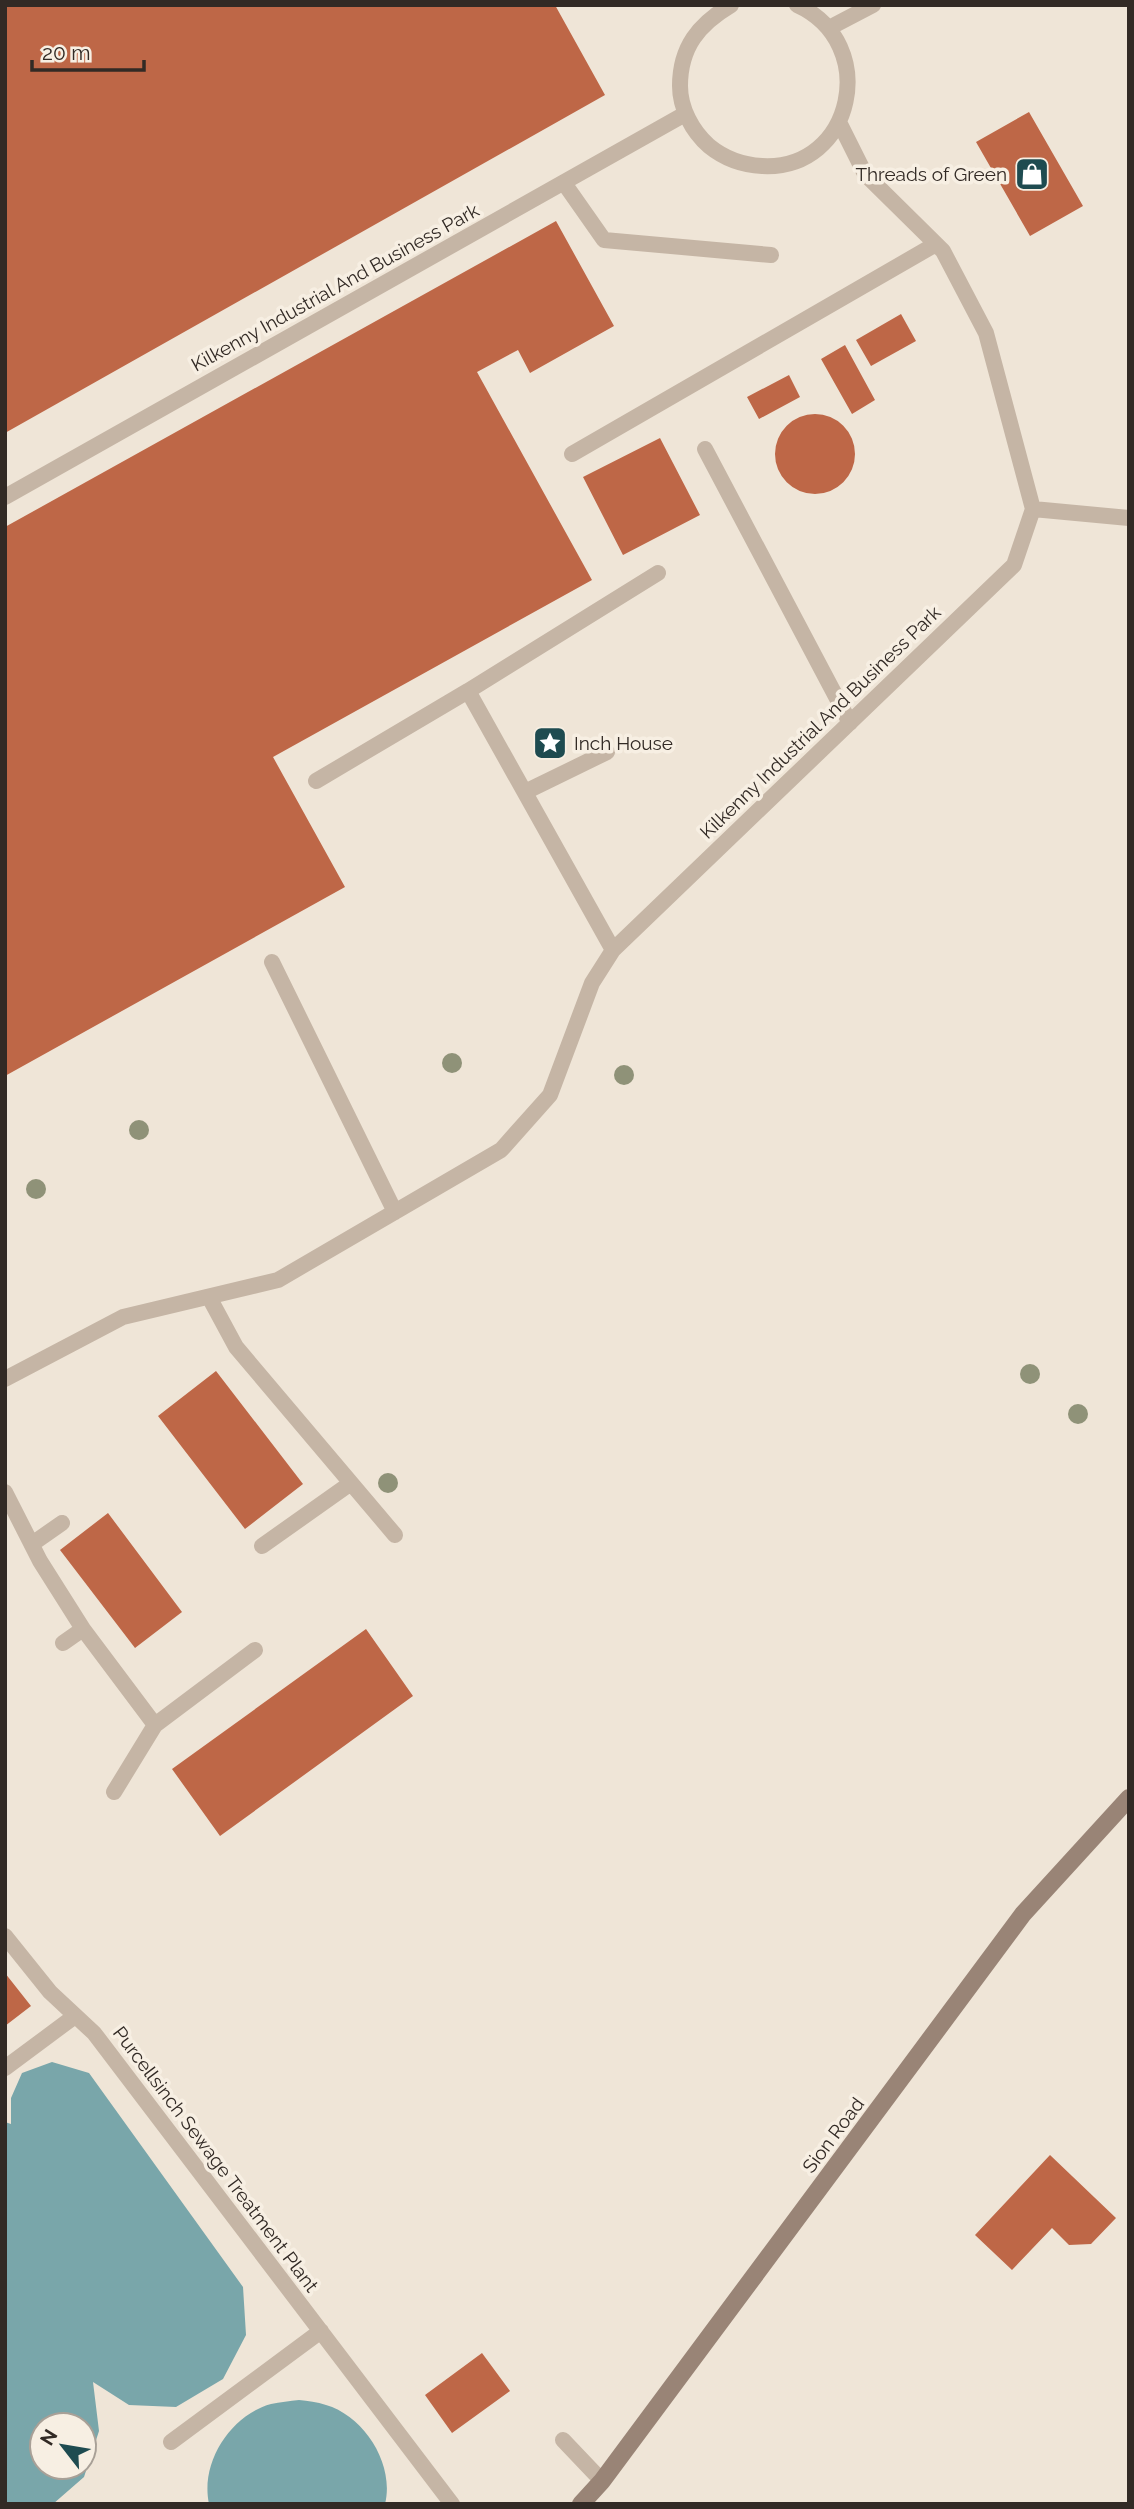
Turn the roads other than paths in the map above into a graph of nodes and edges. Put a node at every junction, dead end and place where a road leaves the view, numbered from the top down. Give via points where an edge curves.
1 (731, 5) edge
2 (797, 5) edge
3 (873, 5) edge
4 (829, 28) junction
5 (685, 114) junction
6 (839, 122) junction
7 (564, 183) junction
8 (936, 244) junction
9 (771, 255) dead end
10 (705, 449) dead end
11 (572, 454) dead end
12 (5, 496) edge
13 (1033, 509) junction
14 (1129, 518) edge
15 (657, 573) dead end
16 (468, 691) junction
17 (850, 723) junction
18 (607, 752) dead end
19 (316, 781) dead end
20 (525, 792) junction
21 (613, 950) junction
22 (272, 962) dead end
23 (395, 1212) junction
24 (209, 1297) junction
25 (5, 1378) edge
26 (351, 1483) junction
27 (5, 1492) edge
28 (62, 1523) dead end
29 (395, 1535) dead end
30 (32, 1544) junction
31 (262, 1546) dead end
32 (83, 1629) junction
33 (63, 1643) dead end
34 (255, 1650) dead end
35 (155, 1725) junction
36 (114, 1793) dead end
37 (1129, 1798) edge
38 (5, 1936) edge
39 (75, 2016) junction
40 (5, 2068) edge
41 (321, 2331) junction
42 (563, 2440) dead end
43 (171, 2442) dead end
44 (602, 2481) junction
45 (452, 2504) edge
46 (581, 2504) edge

1 - 5 lane via 693,36 682,61 680,88
2 - 4 lane
3 - 4 lane
4 - 6 lane via 842,49 848,73 848,98
5 - 6 lane via 699,138 720,155 746,166 774,167 800,160 822,144
5 - 7 lane, Kilkenny Industrial And Business Park
6 - 8 lane via 865,174
7 - 9 lane via 604,240
7 - 12 lane, Kilkenny Industrial And Business Park
8 - 11 lane
8 - 13 lane via 986,332
10 - 17 lane
13 - 14 lane
13 - 17 lane, Kilkenny Industrial And Business Park via 1014,565
15 - 16 lane
16 - 19 lane
16 - 20 lane
17 - 21 lane, Kilkenny Industrial And Business Park
18 - 20 lane
20 - 21 lane
21 - 23 lane, Kilkenny Industrial And Business Park via 592,983 550,1095 501,1150
22 - 23 lane
23 - 24 lane, Kilkenny Industrial And Business Park via 278,1280
24 - 25 lane, Kilkenny Industrial And Business Park via 123,1317
24 - 26 lane via 236,1347
26 - 29 lane
26 - 31 lane
27 - 30 lane
28 - 30 lane
30 - 32 lane
32 - 33 lane
32 - 35 lane
34 - 35 lane
35 - 36 lane
37 - 44 street, Sion Road via 1023,1914
38 - 39 lane, Purcellsinch Sewage Treatment Plant
39 - 40 lane
39 - 41 lane, Purcellsinch Sewage Treatment Plant via 94,2033
41 - 43 lane
41 - 45 lane, Purcellsinch Sewage Treatment Plant
42 - 44 lane
44 - 46 street, Sion Road

